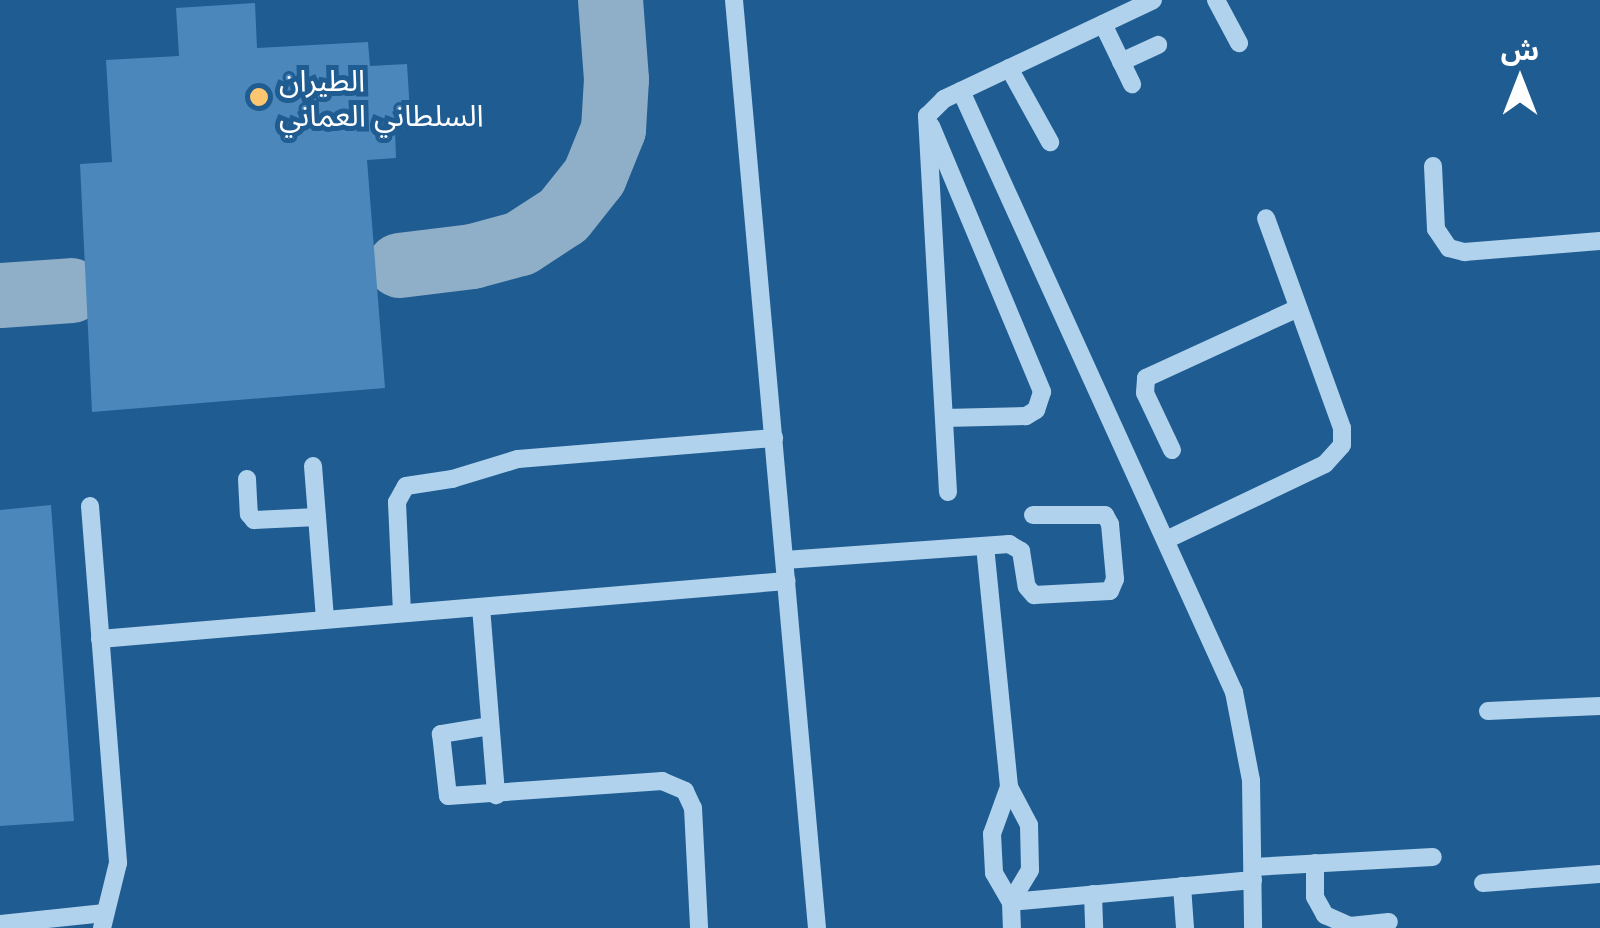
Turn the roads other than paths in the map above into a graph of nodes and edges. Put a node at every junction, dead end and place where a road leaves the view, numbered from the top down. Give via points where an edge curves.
1 (734, 0) edge
2 (1153, 0) edge
3 (1216, 0) edge
4 (1103, 24) junction
5 (1239, 43) dead end
6 (1158, 45) dead end
7 (1121, 62) junction
8 (1009, 68) junction
9 (1132, 84) dead end
10 (961, 91) junction
11 (928, 116) junction
12 (1050, 142) dead end
13 (1433, 166) dead end
14 (1266, 218) dead end
15 (1600, 240) edge
16 (1298, 308) junction
17 (944, 418) junction
18 (774, 438) junction
19 (1172, 450) dead end
20 (313, 466) dead end
21 (247, 478) dead end
22 (948, 492) dead end
23 (90, 506) dead end
24 (1033, 515) dead end
25 (317, 517) junction
26 (1166, 540) junction
27 (985, 546) junction
28 (785, 560) junction
29 (787, 581) junction
30 (480, 607) junction
31 (402, 614) junction
32 (325, 620) junction
33 (100, 638) junction
34 (1600, 706) edge
35 (1488, 711) dead end
36 (490, 726) junction
37 (1009, 787) junction
38 (496, 795) junction
39 (1434, 857) dead end
40 (1316, 863) junction
41 (1253, 873) junction
42 (1600, 874) edge
43 (1483, 883) dead end
44 (1182, 886) junction
45 (1093, 894) junction
46 (1011, 902) junction
47 (103, 920) edge
48 (1388, 922) dead end
49 (0, 924) edge
50 (699, 928) edge
51 (817, 928) edge
52 (1012, 928) edge
53 (1094, 928) edge
54 (1185, 928) edge
55 (1254, 928) edge

1 - 18 lane
2 - 4 lane
3 - 5 lane
4 - 7 lane
4 - 8 lane
6 - 7 lane
7 - 9 lane
8 - 10 lane
8 - 12 lane
10 - 11 lane
10 - 26 lane
11 - 17 lane
11 - 17 lane via 1042,392 1026,416
13 - 15 lane via 1436,229 1456,251
14 - 16 lane
16 - 19 lane via 1146,378 1143,388
16 - 26 lane via 1342,428 1338,454
17 - 22 lane
18 - 28 lane
18 - 31 lane via 518,458 406,486 397,502
20 - 25 lane
21 - 25 lane via 254,520
23 - 33 lane
24 - 27 lane via 1105,515 1113,588 1040,598 1027,587 1021,551 1010,544
25 - 32 lane
26 - 41 lane via 1240,714 1251,780
27 - 28 lane
27 - 37 lane
28 - 29 lane
29 - 30 lane
29 - 51 lane
30 - 31 lane
30 - 36 lane
31 - 32 lane
32 - 33 lane
33 - 47 lane via 118,863
34 - 35 lane
36 - 38 lane
36 - 38 lane via 448,730 440,741 448,796
37 - 46 lane via 992,834 994,873
37 - 46 lane via 1027,819 1031,862
38 - 50 lane via 680,786 693,808
39 - 40 lane
40 - 41 lane
40 - 48 lane via 1316,897 1330,920 1350,926
41 - 44 lane
41 - 55 lane
42 - 43 lane
44 - 45 lane
44 - 54 lane
45 - 46 lane
45 - 53 lane
46 - 52 lane
47 - 49 lane

